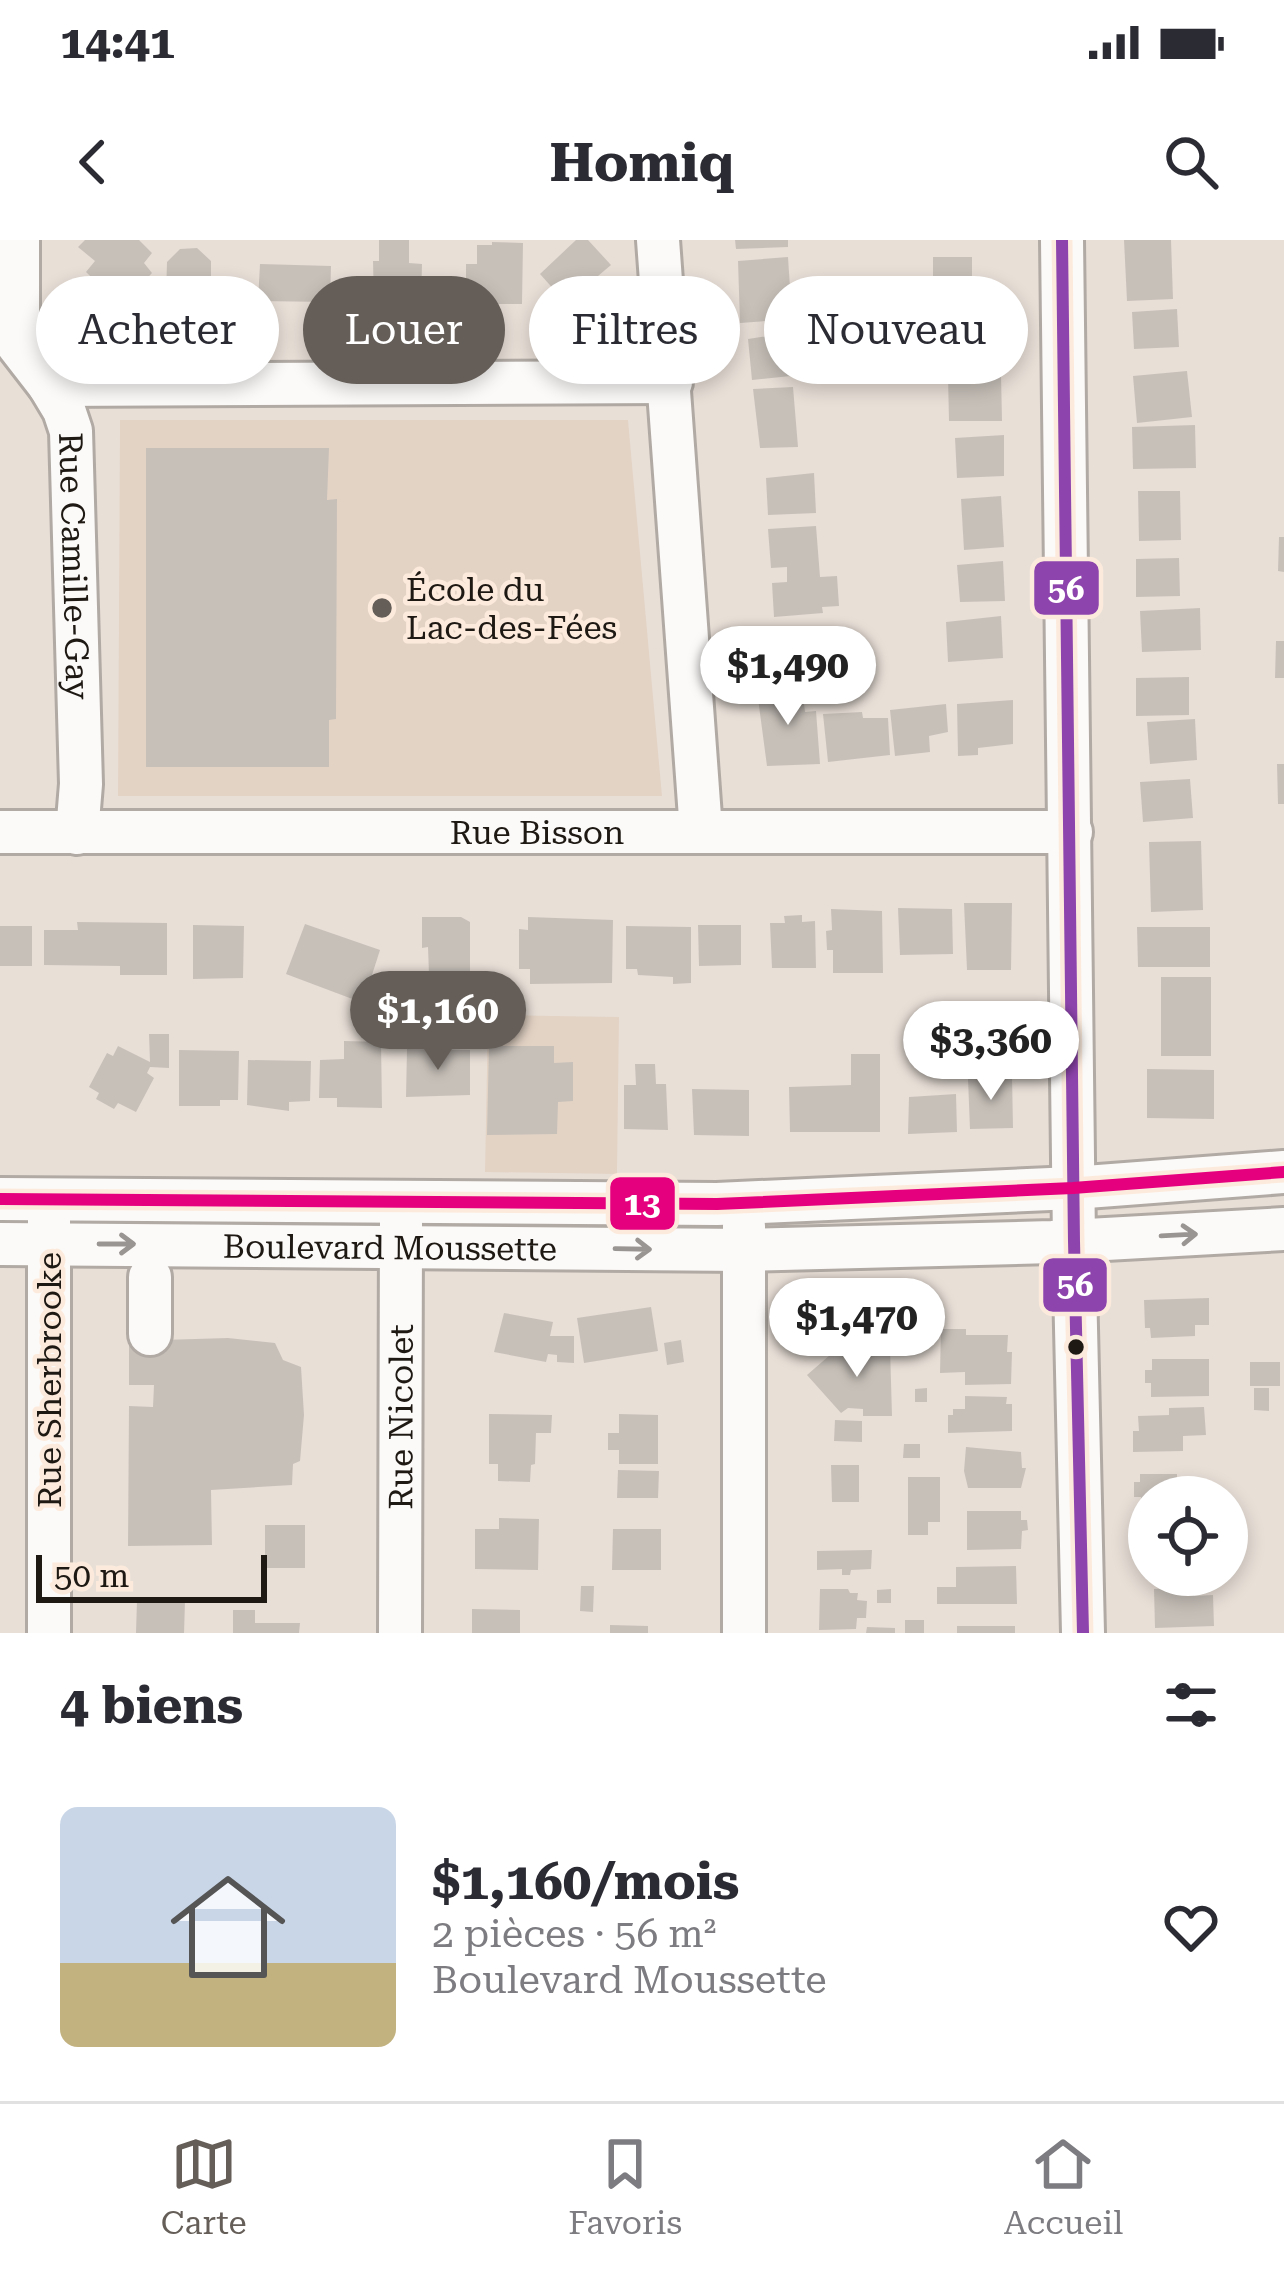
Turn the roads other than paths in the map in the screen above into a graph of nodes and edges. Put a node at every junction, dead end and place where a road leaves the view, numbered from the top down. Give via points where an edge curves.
1 (18, 240) edge
2 (658, 240) edge
3 (1062, 240) edge
4 (661, 276) edge
5 (529, 383) edge
6 (671, 384) edge
7 (49, 385) junction
8 (701, 831) junction
9 (0, 832) edge
10 (1071, 832) junction
11 (77, 833) junction
12 (1284, 1172) edge
13 (1073, 1188) junction
14 (0, 1199) edge
15 (49, 1199) junction
16 (744, 1203) junction
17 (400, 1224) junction
18 (1284, 1229) edge
19 (1074, 1241) junction
20 (0, 1244) edge
21 (49, 1244) junction
22 (745, 1250) junction
23 (150, 1277) dead end
24 (150, 1334) dead end
25 (49, 1633) edge
26 (400, 1633) edge
27 (744, 1633) edge
28 (1083, 1633) edge

1 - 7 street, Rue Camille-Gay via 17,345
2 - 4 street
3 - 10 street
5 - 7 street
6 - 8 street
7 - 11 street, Rue Camille-Gay via 64,410 74,467
8 - 10 street, Rue Bisson
8 - 11 street, Rue Bisson
9 - 11 street, Rue Bisson
10 - 13 street
12 - 13 street, Boulevard Moussette
13 - 16 street, Boulevard Moussette
13 - 19 street
14 - 15 street, Boulevard Moussette
15 - 17 street, Boulevard Moussette
15 - 21 street, Rue Sherbrooke
16 - 17 street, Boulevard Moussette
16 - 22 street
21 -> 17 street, Boulevard Moussette
17 -> 22 street, Boulevard Moussette
17 - 26 street, Rue Nicolet
19 -> 18 street, Boulevard Moussette
19 - 22 street, Boulevard Moussette
19 - 28 street
20 - 21 street, Boulevard Moussette
21 - 25 street, Rue Sherbrooke
22 - 27 street
23 - 24 street

